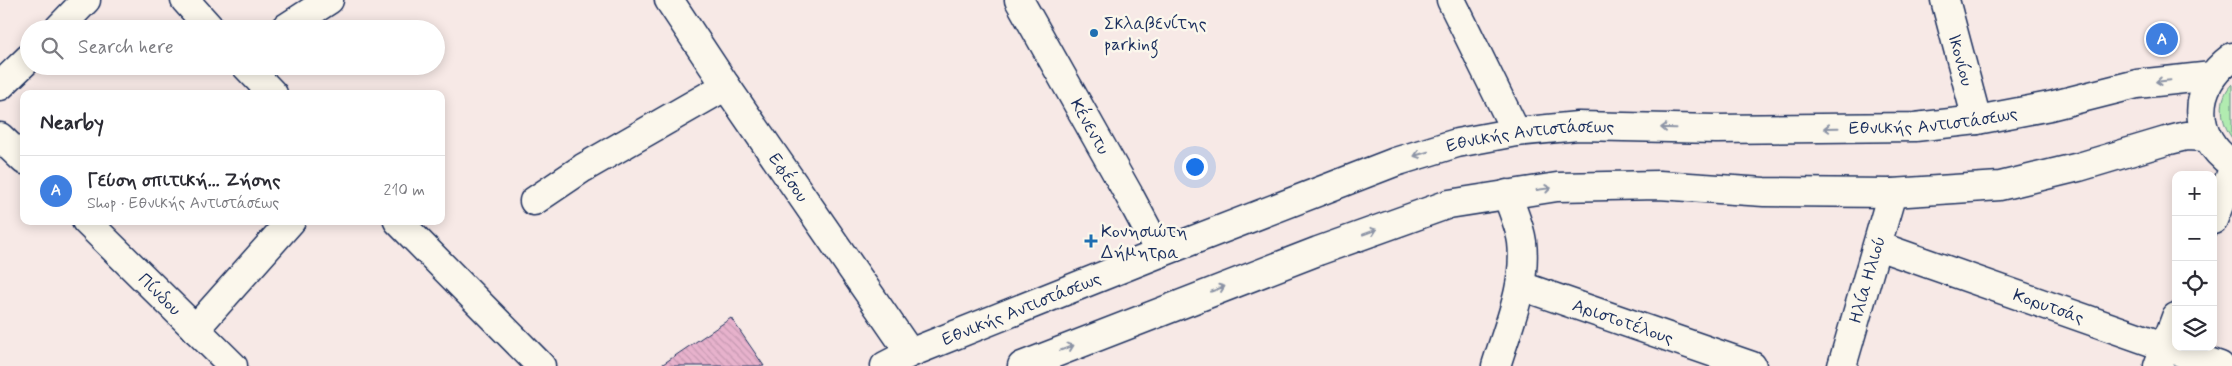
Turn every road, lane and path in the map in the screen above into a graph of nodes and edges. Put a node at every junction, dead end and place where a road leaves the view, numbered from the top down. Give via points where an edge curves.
1 (86, 0) edge
2 (185, 0) edge
3 (329, 0) edge
4 (669, 0) edge
5 (1019, 0) edge
6 (1451, 0) edge
7 (1944, 0) edge
8 (67, 20) edge
9 (203, 20) edge
10 (298, 20) edge
11 (2232, 57) edge
12 (20, 67) edge
13 (255, 75) edge
14 (2212, 76) junction
15 (0, 86) edge
16 (726, 86) junction
17 (269, 90) edge
18 (1977, 120) junction
19 (1516, 132) junction
20 (0, 137) edge
21 (2207, 137) junction
22 (20, 156) edge
23 (2232, 164) edge
24 (2232, 172) edge
25 (1892, 193) junction
26 (1507, 194) junction
27 (534, 201) dead end
28 (2215, 216) edge
29 (90, 225) edge
30 (287, 225) edge
31 (402, 225) edge
32 (1878, 246) junction
33 (1160, 253) junction
34 (1521, 286) junction
35 (2172, 327) edge
36 (195, 329) junction
37 (910, 353) junction
38 (2161, 356) edge
39 (233, 366) edge
40 (541, 366) edge
41 (885, 366) edge
42 (1022, 366) edge
43 (1496, 366) edge
44 (1752, 366) edge
45 (1842, 366) edge
46 (2220, 366) edge

1 - 8 main road
2 - 9 main road
3 - 10 main road
4 - 16 main road, Εφέσου
5 - 33 main road, Κένεντυ
6 - 19 main road
7 - 18 main road, Ικονίου
11 - 14 main road
12 - 15 main road
13 - 17 main road
14 -> 18 main road, Εθνικής Αντιστάσεως via 2137,84
14 - 21 main road via 2202,101 2201,114
16 - 27 main road via 582,168
16 - 37 main road, Εφέσου
18 -> 19 main road, Εθνικής Αντιστάσεως via 1915,127 1716,129 1578,126
19 -> 33 main road, Εθνικής Αντιστάσεως via 1457,143 1395,162
20 - 22 main road
21 - 23 main road via 2220,155
21 - 25 main road via 2179,138 2000,186
24 - 28 main road
26 -> 25 main road via 1557,188 1659,185 1764,192
25 - 32 main road, Ηλία Ηλιού
26 - 34 main road via 1522,242
42 -> 26 main road via 1384,227 1449,204
29 - 36 main road, Πίνδου
30 - 36 main road
31 - 40 main road
32 - 38 main road, Κορυτσάς
32 - 45 main road, Ηλία Ηλιού
33 - 37 main road, Εθνικής Αντιστάσεως
34 - 43 main road
34 - 44 main road, Αριστοτέλους
35 - 38 main road
36 - 39 main road, Πίνδου
37 - 41 main road, Εθνικής Αντιστάσεως
38 - 46 main road, Κορυτσάς

